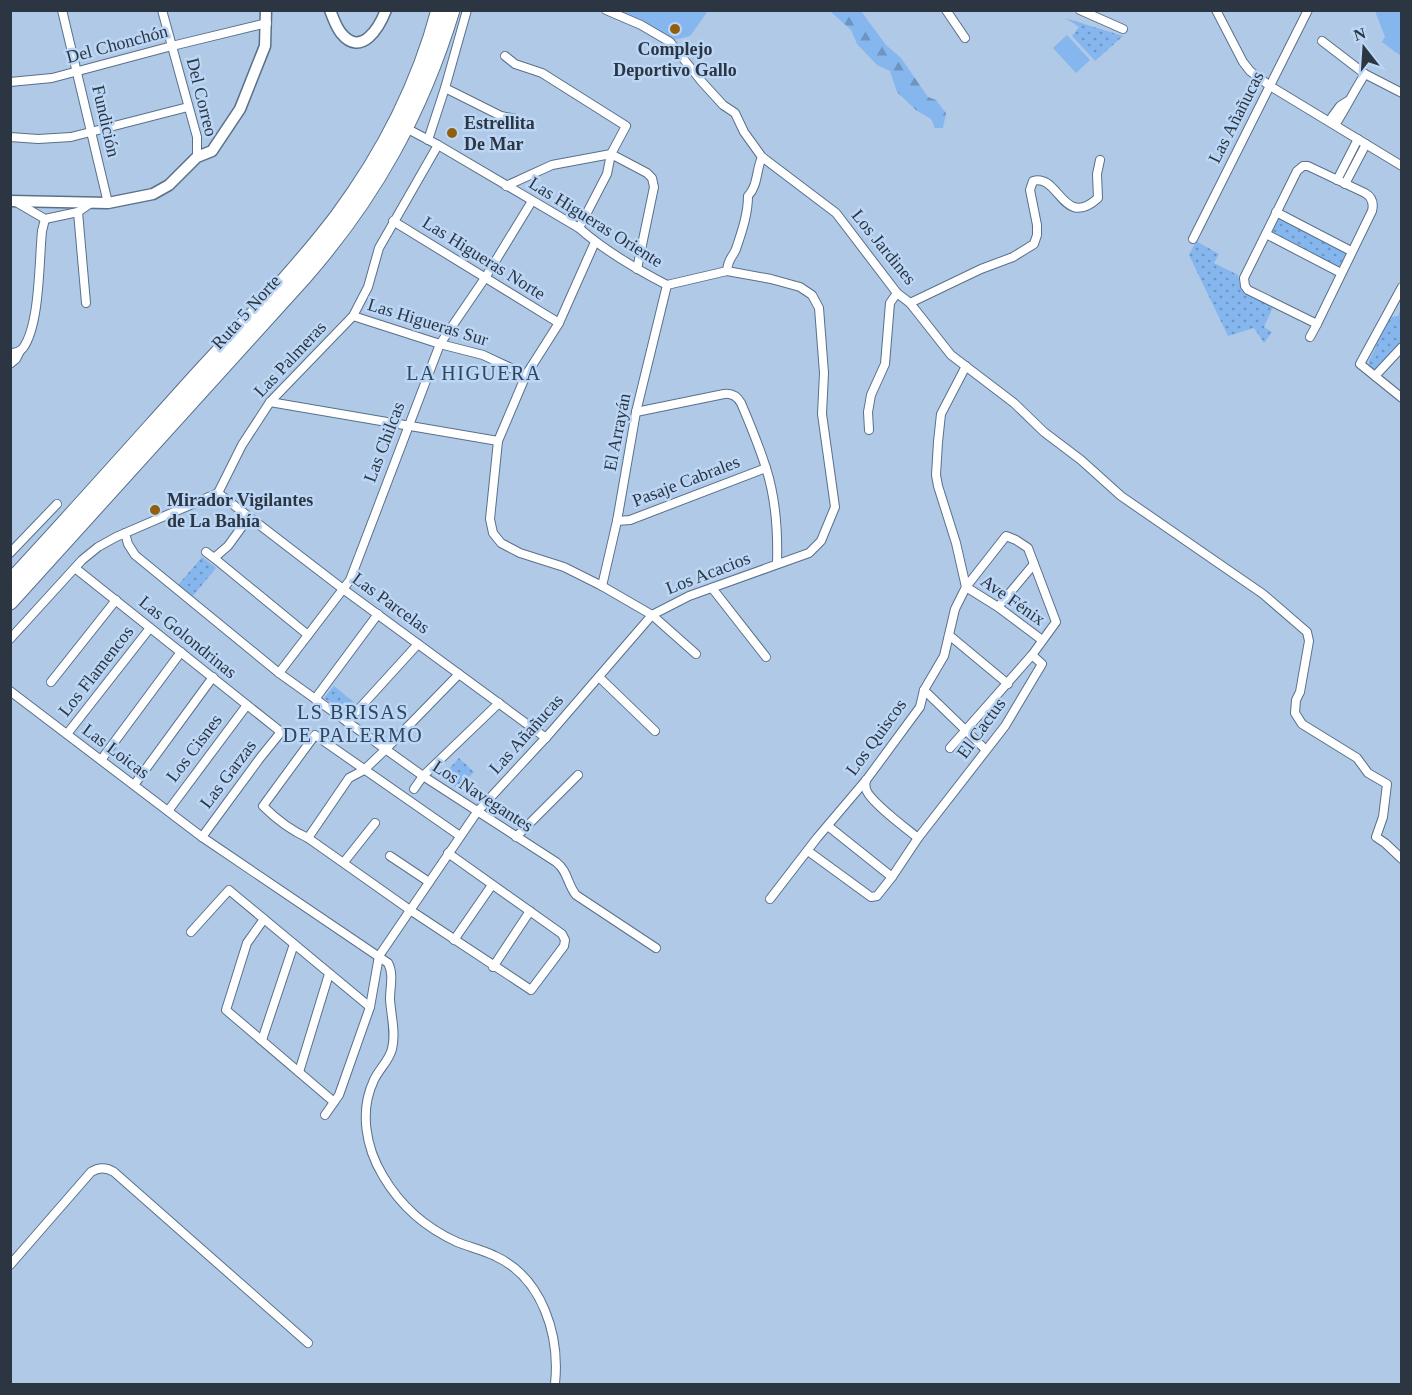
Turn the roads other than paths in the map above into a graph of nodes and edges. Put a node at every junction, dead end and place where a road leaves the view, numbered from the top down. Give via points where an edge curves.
1 (62, 10) edge
2 (162, 10) edge
3 (266, 10) edge
4 (330, 10) edge
5 (386, 10) edge
6 (440, 10) edge
7 (452, 10) edge
8 (467, 10) edge
9 (606, 10) edge
10 (946, 10) edge
11 (1080, 10) edge
12 (1216, 10) edge
13 (1308, 10) edge
14 (267, 23) junction
15 (1123, 29) dead end
16 (965, 38) dead end
17 (1322, 41) dead end
18 (172, 45) junction
19 (505, 56) dead end
20 (77, 71) junction
21 (1365, 74) junction
22 (10, 82) edge
23 (1270, 86) junction
24 (445, 88) junction
25 (1401, 93) edge
26 (188, 106) junction
27 (516, 120) dead end
28 (1332, 123) junction
29 (401, 126) junction
30 (91, 132) junction
31 (10, 136) edge
32 (428, 140) junction
33 (1362, 142) junction
34 (438, 145) junction
35 (611, 154) junction
36 (197, 156) junction
37 (762, 157) junction
38 (1100, 160) dead end
39 (1401, 166) edge
40 (1341, 182) junction
41 (506, 186) junction
42 (532, 201) junction
43 (13, 202) edge
44 (91, 203) junction
45 (108, 203) junction
46 (78, 212) junction
47 (1276, 212) junction
48 (45, 219) junction
49 (393, 221) junction
50 (579, 228) junction
51 (1266, 234) junction
52 (1193, 239) dead end
53 (595, 242) junction
54 (1351, 251) junction
55 (637, 269) junction
56 (727, 271) junction
57 (1341, 273) junction
58 (485, 278) junction
59 (667, 285) junction
60 (1401, 287) edge
61 (897, 293) junction
62 (86, 303) dead end
63 (910, 303) junction
64 (353, 316) junction
65 (559, 323) junction
66 (1317, 324) junction
67 (1310, 337) dead end
68 (440, 344) junction
69 (1401, 347) edge
70 (15, 352) edge
71 (10, 364) edge
72 (966, 366) junction
73 (526, 375) junction
74 (1375, 376) junction
75 (1401, 398) edge
76 (270, 402) junction
77 (636, 412) junction
78 (407, 425) junction
79 (869, 430) dead end
80 (498, 441) junction
81 (766, 468) junction
82 (218, 494) junction
83 (57, 504) dead end
84 (249, 517) junction
85 (617, 520) junction
86 (125, 533) junction
87 (206, 552) dead end
88 (10, 553) edge
89 (214, 558) junction
90 (777, 564) junction
91 (1034, 564) junction
92 (75, 568) junction
93 (10, 582) edge
94 (602, 586) junction
95 (966, 587) junction
96 (711, 588) junction
97 (344, 589) junction
98 (116, 600) junction
99 (10, 602) edge
100 (998, 607) junction
101 (378, 614) junction
102 (652, 615) junction
103 (150, 628) junction
104 (308, 634) junction
105 (949, 635) junction
106 (10, 639) edge
107 (1042, 640) junction
108 (418, 644) junction
109 (181, 652) junction
110 (696, 654) dead end
111 (1032, 655) junction
112 (766, 657) dead end
113 (279, 673) junction
114 (459, 674) junction
115 (213, 677) junction
116 (599, 677) junction
117 (51, 682) dead end
118 (1008, 684) junction
119 (924, 690) junction
120 (10, 691) edge
121 (315, 699) junction
122 (499, 703) junction
123 (247, 705) junction
124 (347, 722) junction
125 (655, 731) dead end
126 (966, 731) junction
127 (281, 732) joint
128 (67, 734) junction
129 (546, 738) junction
130 (950, 748) dead end
131 (385, 750) junction
132 (986, 750) junction
133 (101, 760) junction
134 (364, 770) junction
135 (578, 775) dead end
136 (423, 777) junction
137 (867, 779) junction
138 (134, 785) junction
139 (414, 789) dead end
140 (168, 811) junction
141 (477, 812) junction
142 (375, 823) dead end
143 (828, 826) junction
144 (460, 836) junction
145 (202, 837) junction
146 (516, 837) junction
147 (308, 838) junction
148 (918, 838) junction
149 (808, 851) junction
150 (448, 854) junction
151 (390, 856) dead end
152 (1401, 859) edge
153 (344, 862) junction
154 (892, 877) junction
155 (429, 882) junction
156 (492, 885) junction
157 (770, 899) dead end
158 (410, 910) junction
159 (530, 911) junction
160 (264, 919) junction
161 (191, 932) dead end
162 (454, 940) junction
163 (294, 944) junction
164 (656, 948) dead end
165 (379, 956) junction
166 (494, 967) junction
167 (329, 974) junction
168 (370, 1007) junction
169 (262, 1040) junction
170 (299, 1071) junction
171 (334, 1102) junction
172 (325, 1115) dead end
173 (10, 1265) edge
174 (308, 1343) dead end
175 (555, 1384) edge

1 - 20 street, Fundición
2 - 18 street, Del Correo
3 - 14 street
4 - 5 street via 341,33 356,41 375,33
6 - 29 highway, Ruta 5 Norte
7 - 29 highway, Ruta 5 Norte via 430,75
8 - 24 street
9 - 37 street, Los Jardines via 670,42 723,105 735,113
10 - 16 street
11 - 15 street
12 - 23 street via 1243,62
13 - 23 street, Las Añañucas
14 - 18 street, Del Chonchón
14 - 36 street via 265,46 240,109 212,151
17 - 21 street
18 - 20 street, Del Chonchón
18 - 26 street, Del Correo
19 - 35 street via 514,64 542,73 626,126
20 - 22 street, Del Chonchón
20 - 30 street, Fundición
21 - 25 street
21 - 28 street via 1346,110
23 - 28 street
23 - 52 street, Las Añañucas
24 - 27 street
24 - 32 street
26 - 30 street
26 - 36 street, Del Correo via 198,141
28 - 33 street
29 - 32 street, Las Higueras Oriente
29 - 93 highway, Ruta 5 Norte via 306,255
29 - 99 highway, Ruta 5 Norte via 365,199 315,264
30 - 31 street via 49,139
30 - 45 street, Fundición
32 - 34 street, Las Higueras Oriente
33 - 39 street
33 - 40 street
34 - 41 street, Las Higueras Oriente
34 - 49 street, Las Palmeras
35 - 41 street via 552,165
35 - 50 street via 607,174
35 - 55 street via 647,173 654,181
36 - 45 street via 161,190
37 - 56 street
37 - 61 street, Los Jardines via 836,213
38 - 63 street via 1098,198 1092,203 1070,206 1050,185 1038,179 1033,181 1030,189 1037,225 1034,244
40 - 47 street via 1308,166 1301,167
40 - 54 street via 1368,195 1373,204
41 - 42 street, Las Higueras Oriente
42 - 50 street, Las Higueras Oriente
42 - 58 street, Las Chilcas
43 - 44 street
43 - 48 street
44 - 45 street
44 - 46 street
46 - 48 street
46 - 62 street
47 - 51 street
47 - 54 street
48 - 70 street via 34,321 24,347
49 - 58 street, Las Higueras Norte
49 - 64 street, Las Palmeras
50 - 53 street, Las Higueras Oriente
51 - 57 street
51 - 66 street via 1244,278 1245,286
53 - 55 street, Las Higueras Oriente
53 - 65 street
54 - 57 street
55 - 59 street, Las Higueras Oriente
56 - 59 street, Las Higueras Oriente
56 - 90 street, Las Higueras Oriente via 800,287 812,295 819,308 824,373 822,414 835,507 816,548
57 - 66 street
58 - 65 street, Las Higueras Norte
58 - 68 street, Las Chilcas
59 - 77 street, El Arrayán
60 - 74 street via 1360,364
61 - 63 street, Los Jardines
61 - 79 street via 890,303 885,364 870,395
63 - 72 street, Los Jardines via 951,355
64 - 68 street, Las Higueras Sur
64 - 76 street, Las Palmeras
65 - 73 street
66 - 67 street
68 - 73 street, Las Higueras Sur via 483,355
68 - 78 street, Las Chilcas
69 - 74 street
70 - 71 street via 16,359
72 - 95 street via 941,414 936,475
72 - 152 street, Los Jardines via 1121,496 1263,594 1307,632 1310,641 1295,713 1302,724 1357,758 1368,773 1387,784 1376,837
73 - 80 street
74 - 75 street
76 - 78 street
76 - 82 street, Las Palmeras via 242,445
77 - 81 street via 735,395
77 - 85 street, El Arrayán
78 - 80 street
78 - 97 street, Las Chilcas
80 - 94 street via 490,519 498,540
81 - 85 street, Pasaje Cabrales via 630,520
81 - 90 street via 775,513
82 - 84 street, Las Parcelas
82 - 86 street
83 - 88 street
84 - 89 street
84 - 97 street, Las Parcelas
85 - 94 street, El Arrayán
86 - 92 street via 98,547
86 - 113 street, Los Navegantes via 135,555
87 - 89 street
89 - 104 street
90 - 96 street, Los Acacios
91 - 95 street, Los Quiscos via 1028,548 1006,536
91 - 100 street
91 - 107 street via 1056,622
92 - 98 street, Las Golondrinas
92 - 106 street
94 - 102 street
95 - 100 street, Ave Fénix
95 - 105 street, Los Quiscos via 955,609
96 - 102 street, Los Acacios
96 - 112 street
97 - 101 street, Las Parcelas
97 - 104 street, Las Chilcas
98 - 103 street, Las Golondrinas
98 - 117 street
100 - 107 street, Ave Fénix
101 - 108 street, Las Parcelas
101 - 121 street
102 - 110 street
102 - 116 street, Las Añañucas
103 - 109 street, Las Golondrinas
103 - 128 street, Los Flamencos
104 - 113 street, Las Chilcas
105 - 118 street
105 - 119 street, Los Quiscos via 944,656
107 - 111 street
108 - 114 street, Las Parcelas
108 - 124 street
109 - 115 street, Las Golondrinas
109 - 133 street
111 - 118 street
111 - 132 street, El Cactus via 1042,664
113 - 121 street, Los Navegantes
114 - 122 street, Las Parcelas
114 - 131 street
115 - 123 street, Las Golondrinas
115 - 138 street
116 - 125 street
116 - 129 street, Las Añañucas
118 - 126 street
119 - 126 street
119 - 137 street, Los Quiscos via 920,707
120 - 128 street, Las Loicas
121 - 124 street, Los Navegantes
122 - 129 street, Las Parcelas
122 - 136 street
123 - 127 street, Las Golondrinas
123 - 140 street, Los Cisnes
124 - 131 street, Los Navegantes
126 - 130 street
126 - 132 street
127 - 145 street, Las Garzas
128 - 133 street, Las Loicas
129 - 141 street, Las Añañucas
131 - 134 street
131 - 136 street, Los Navegantes
132 - 148 street, El Cactus
133 - 138 street, Las Loicas
134 - 144 street
134 - 147 street via 349,778
134 - 147 street via 315,735 263,806 278,821
135 - 146 street
136 - 139 street
136 - 141 street, Los Navegantes
137 - 143 street, Los Quiscos
137 - 148 street via 865,786 871,797
138 - 140 street, Las Loicas
140 - 145 street, Las Loicas
141 - 144 street, Las Añañucas
141 - 146 street, Los Navegantes
142 - 153 street
143 - 149 street, Los Quiscos
143 - 154 street
144 - 150 street, Las Añañucas
145 - 165 street, Las Loicas
146 - 164 street, Los Navegantes via 560,865 576,895
147 - 153 street
148 - 154 street, El Cactus
149 - 154 street, El Cactus via 871,897 877,896
149 - 157 street, Los Quiscos
150 - 155 street, Las Añañucas
150 - 156 street
151 - 155 street
153 - 158 street
155 - 158 street, Las Añañucas
156 - 159 street
156 - 162 street
158 - 162 street
158 - 165 street, Las Añañucas
159 - 166 street
159 - 166 street via 562,934 562,949 531,990
160 - 161 street via 229,890
160 - 163 street
160 - 169 street via 247,943 226,1010
162 - 166 street
163 - 167 street
163 - 169 street
165 - 168 street, Las Añañucas
165 - 175 street via 391,970 394,1040 369,1094 366,1131 371,1152 396,1195 423,1222 457,1242 496,1256 530,1286 554,1335
167 - 168 street
167 - 170 street
168 - 171 street, Las Añañucas
169 - 170 street
170 - 171 street
171 - 172 street, Las Añañucas
173 - 174 street via 88,1174 107,1168

